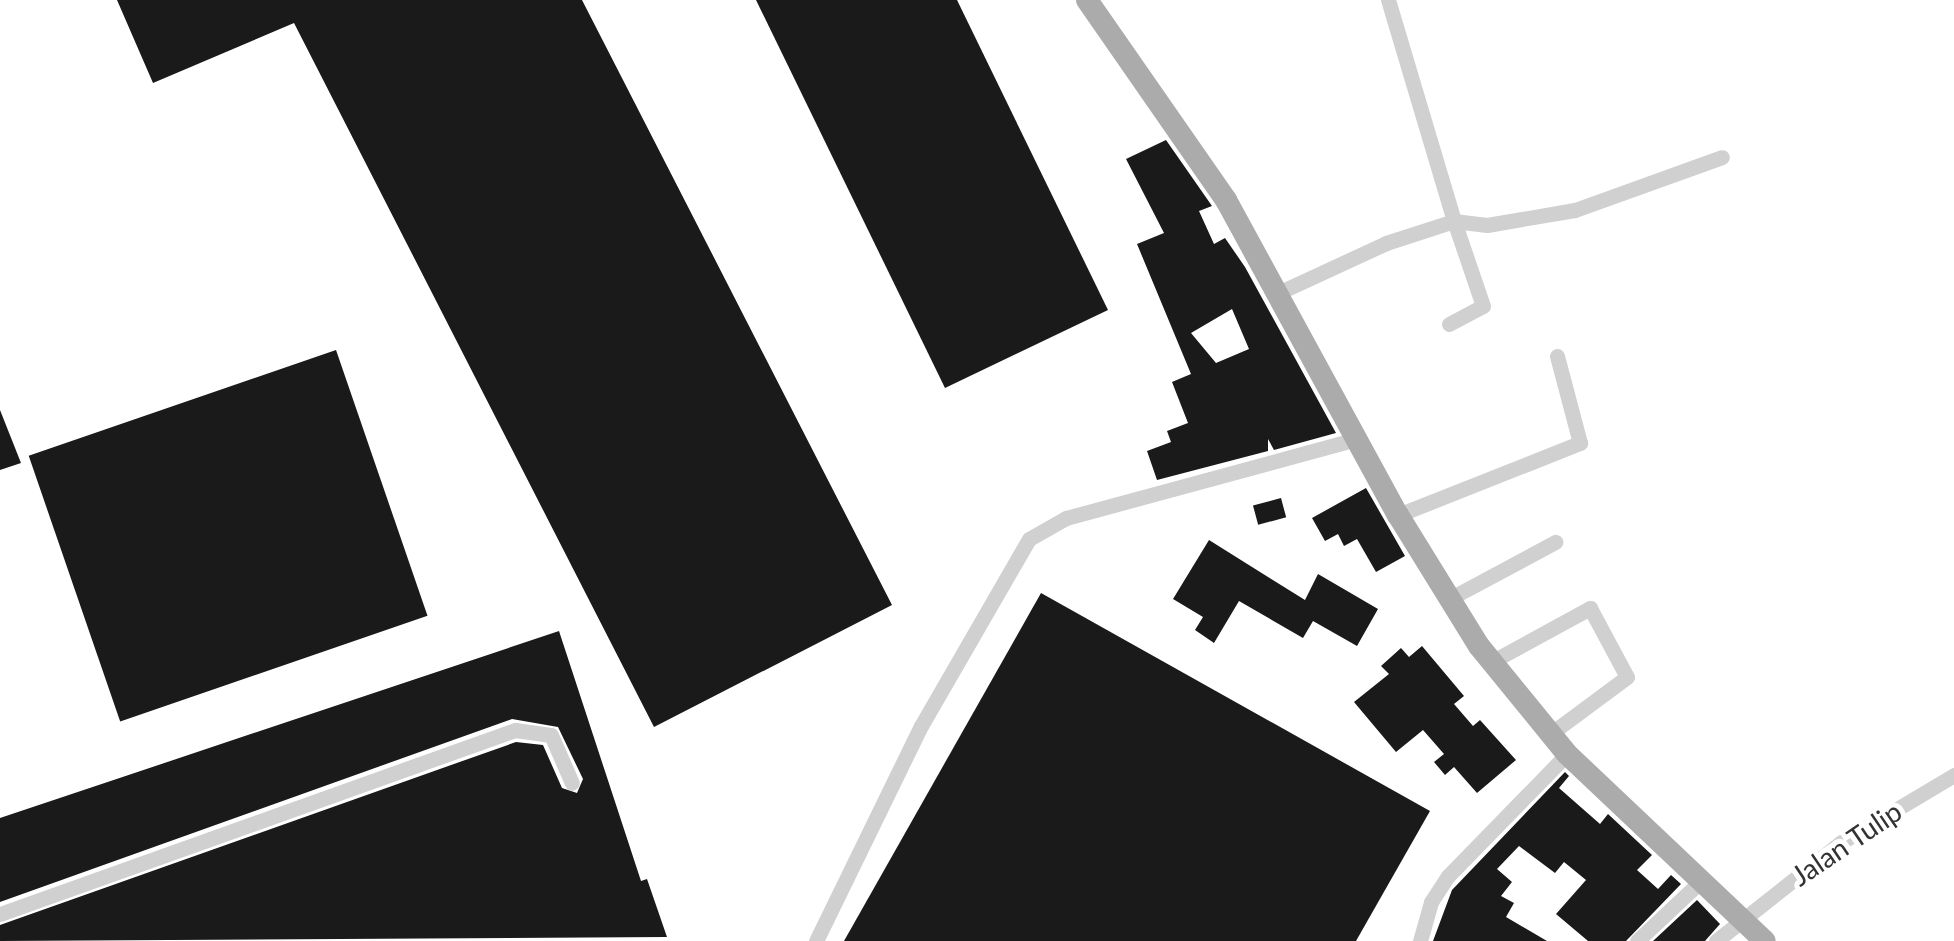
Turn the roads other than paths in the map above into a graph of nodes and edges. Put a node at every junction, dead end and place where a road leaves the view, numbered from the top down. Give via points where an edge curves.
1 (1087, 0) edge
2 (1388, 0) edge
3 (1722, 157) dead end
4 (1454, 222) junction
5 (1278, 292) junction
6 (1449, 324) dead end
7 (1557, 356) dead end
8 (1357, 439) junction
9 (1398, 515) junction
10 (1555, 542) dead end
11 (1447, 600) junction
12 (1491, 662) junction
13 (1549, 735) junction
14 (1567, 754) junction
15 (1954, 774) edge
16 (572, 783) dead end
17 (1701, 881) junction
18 (0, 914) edge
19 (1741, 917) junction
20 (816, 941) edge
21 (1420, 941) edge
22 (1636, 941) edge
23 (1716, 941) edge
24 (1765, 941) edge

1 - 5 main road via 1226,200
2 - 4 street
3 - 4 street via 1575,210 1487,225
4 - 5 street via 1386,243
4 - 6 street via 1483,306
5 - 8 main road
7 - 9 street via 1580,443
8 - 9 main road
8 - 20 street via 1066,518 1029,540 921,726
9 - 11 main road
10 - 11 street
11 - 12 main road
12 - 13 main road
12 - 13 street via 1590,608 1627,677
13 - 14 main road
14 - 17 main road
14 - 21 street via 1448,876 1431,902
15 - 19 street, Jalan Tulip via 1840,843
16 - 18 street via 551,734 515,730
17 - 19 main road
17 - 22 street
19 - 23 street, Jalan Tulip
19 - 24 main road

